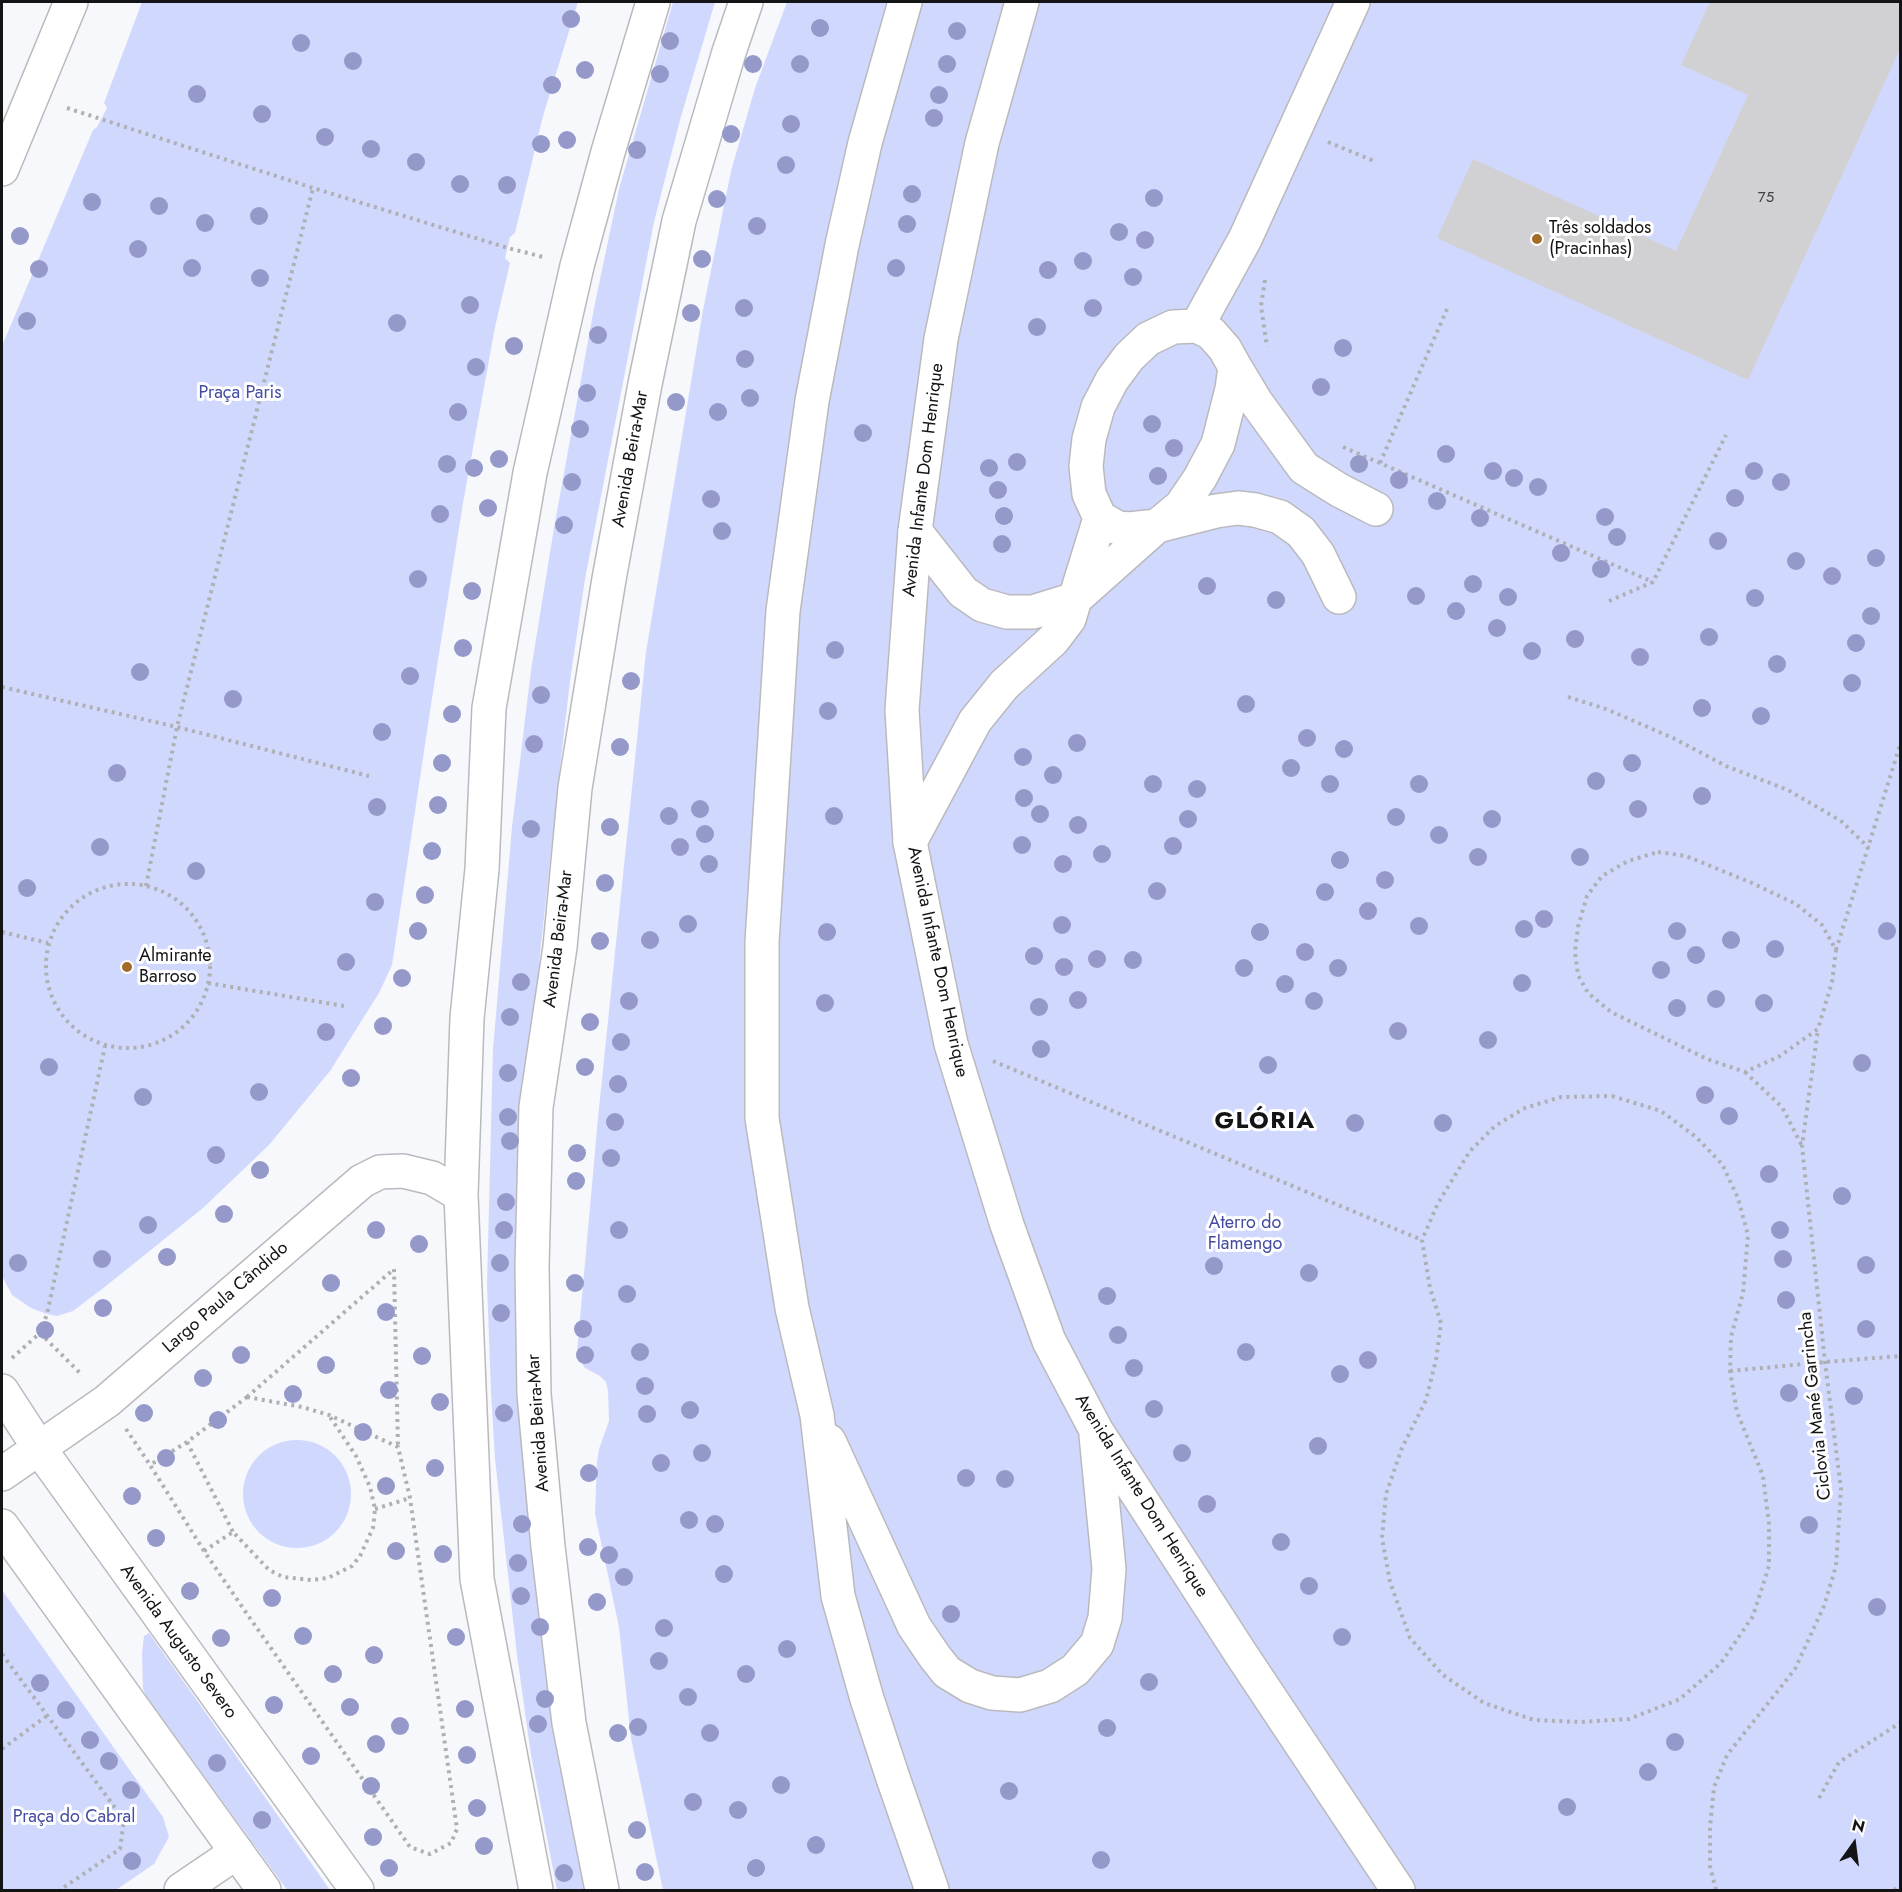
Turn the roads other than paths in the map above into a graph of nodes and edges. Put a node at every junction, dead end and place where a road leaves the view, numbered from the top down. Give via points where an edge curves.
1 (71, 2) edge
2 (653, 2) edge
3 (746, 2) edge
4 (905, 2) edge
5 (1022, 2) edge
6 (1353, 2) edge
7 (2, 169) edge
8 (1197, 326) junction
9 (1235, 367) junction
10 (1376, 509) dead end
11 (1100, 518) junction
12 (1157, 526) junction
13 (915, 531) junction
14 (1339, 597) dead end
15 (1075, 598) junction
16 (910, 842) junction
17 (461, 1195) junction
18 (2, 1391) edge
19 (817, 1415) junction
20 (1096, 1430) junction
21 (39, 1448) junction
22 (2, 1474) edge
23 (2, 1526) edge
24 (237, 1852) junction
25 (181, 1890) edge
26 (264, 1890) edge
27 (357, 1890) edge
28 (536, 1890) edge
29 (602, 1890) edge
30 (932, 1890) edge
31 (1398, 1890) edge

1 - 7 main road
2 - 17 main road via 577,266 530,473 489,708 482,869 467,1018
3 - 29 main road, Avenida Beira-Mar via 679,221 645,384 575,788 560,947 536,1107 534,1395 569,1724
4 - 19 main road via 865,143 812,401 783,611 770,806 762,942 762,1118 792,1308
5 - 13 main road, Avenida Infante Dom Henrique via 982,143 941,339
6 - 8 main road via 1245,239
8 - 9 main road via 1211,333
8 - 11 main road via 1173,327 1148,339 1112,380 1098,407 1086,466 1089,494
9 - 10 main road via 1304,468
9 - 12 main road via 1218,444 1181,506
11 - 12 main road via 1118,528
11 - 15 main road
12 - 14 main road via 1238,508 1280,518 1301,532 1318,554
12 - 15 main road
13 - 15 main road via 963,592 982,605 1007,612 1033,612
13 - 16 main road, Avenida Infante Dom Henrique via 902,710
15 - 16 main road via 1069,619 1053,640 1004,685 975,722
16 - 20 main road, Avenida Infante Dom Henrique via 951,1044 1007,1225 1049,1341
17 - 21 main road, Largo Paula Cândido via 432,1178 403,1171 380,1172 362,1181 107,1401
17 - 28 main road via 477,1579
18 - 21 main road, Avenida Augusto Severo
19 - 20 main road via 914,1626 935,1657 947,1672 970,1686 1020,1695 1050,1686 1075,1670 1097,1644 1105,1618 1109,1569
19 - 30 main road via 838,1596 892,1779
20 - 31 main road, Avenida Infante Dom Henrique
21 - 22 main road, Largo Paula Cândido
21 - 27 main road, Avenida Augusto Severo
23 - 24 main road
24 - 25 main road
24 - 26 main road

